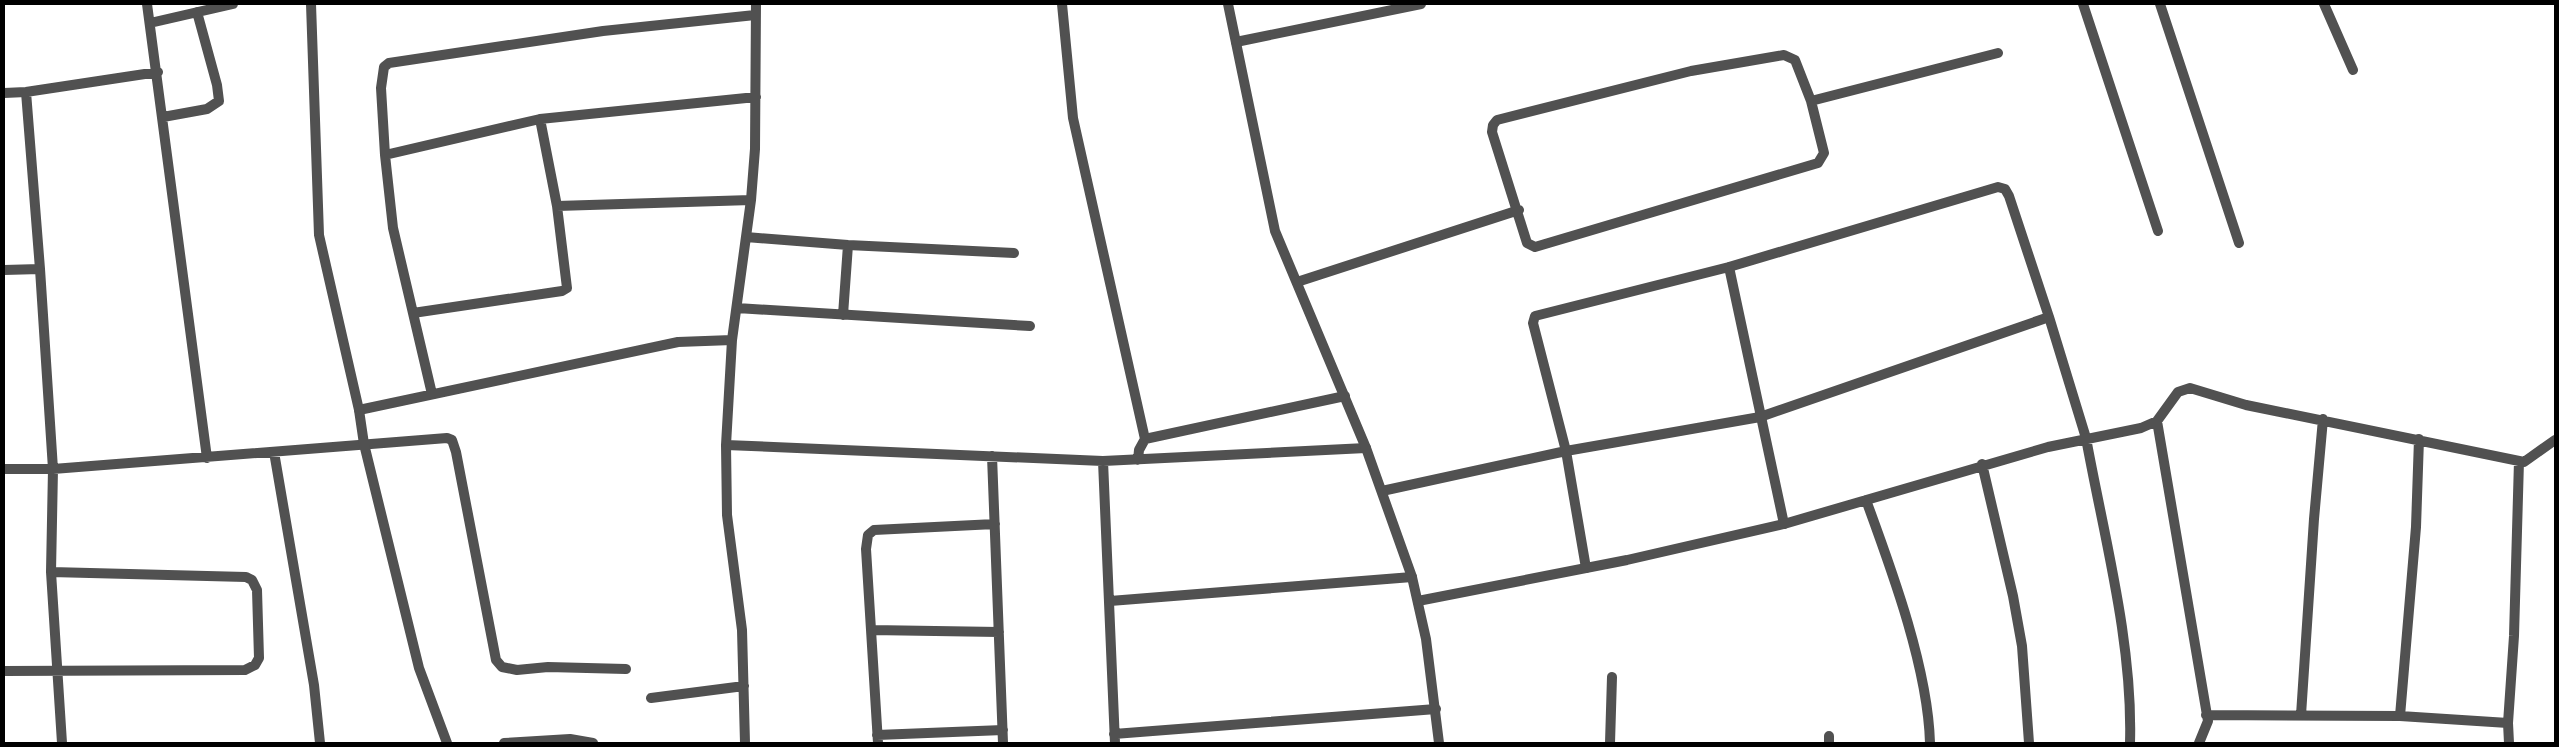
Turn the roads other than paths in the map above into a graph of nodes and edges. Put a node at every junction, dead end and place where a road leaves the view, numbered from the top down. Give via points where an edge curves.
1 (147, 4) edge
2 (233, 4) edge
3 (311, 4) edge
4 (756, 4) edge
5 (1062, 4) edge
6 (1228, 4) edge
7 (1421, 4) edge
8 (2083, 4) edge
9 (2160, 4) edge
10 (2324, 4) edge
11 (197, 12) junction
12 (755, 15) junction
13 (150, 23) junction
14 (1236, 42) junction
15 (1998, 53) dead end
16 (2353, 70) dead end
17 (158, 72) junction
18 (26, 92) junction
19 (4, 93) edge
20 (756, 98) junction
21 (1811, 101) junction
22 (163, 117) junction
23 (540, 119) junction
24 (385, 155) junction
25 (751, 200) junction
26 (557, 206) junction
27 (1518, 210) junction
28 (2158, 231) dead end
29 (746, 237) junction
30 (2239, 243) dead end
31 (848, 245) junction
32 (1014, 253) dead end
33 (1729, 267) junction
34 (40, 269) junction
35 (4, 270) edge
36 (1297, 282) junction
37 (737, 308) junction
38 (413, 314) junction
39 (843, 315) junction
40 (2049, 317) junction
41 (1030, 326) dead end
42 (732, 340) junction
43 (432, 394) junction
44 (1345, 396) junction
45 (359, 410) junction
46 (1760, 417) junction
47 (2323, 419) junction
48 (2157, 421) junction
49 (2086, 438) junction
50 (1145, 439) junction
51 (2418, 439) junction
52 (2555, 440) edge
53 (364, 444) junction
54 (726, 445) junction
55 (1366, 448) junction
56 (1566, 451) junction
57 (274, 452) junction
58 (992, 456) junction
59 (206, 458) junction
60 (1138, 460) junction
61 (1103, 461) junction
62 (2519, 461) junction
63 (1982, 464) junction
64 (4, 469) edge
65 (53, 469) junction
66 (1382, 491) junction
67 (1866, 500) junction
68 (995, 524) junction
69 (1784, 524) junction
70 (1586, 568) junction
71 (51, 572) junction
72 (1412, 577) junction
73 (1110, 601) junction
74 (1418, 601) junction
75 (871, 630) junction
76 (999, 632) junction
77 (57, 670) junction
78 (626, 670) dead end
79 (4, 671) edge
80 (1612, 677) dead end
81 (744, 686) junction
82 (651, 698) dead end
83 (1436, 709) junction
84 (2206, 715) junction
85 (2301, 715) junction
86 (2400, 716) junction
87 (2508, 723) junction
88 (1003, 730) junction
89 (878, 739) edge
90 (1114, 739) edge
91 (62, 743) edge
92 (320, 743) edge
93 (447, 743) edge
94 (504, 743) edge
95 (593, 743) edge
96 (745, 743) edge
97 (1003, 743) edge
98 (1438, 743) edge
99 (1610, 743) edge
100 (1930, 743) edge
101 (2029, 743) edge
102 (2130, 743) edge
103 (2199, 743) edge
104 (2509, 743) edge

1 - 13 street
2 - 11 street
3 - 45 street via 319,235
4 - 12 street
5 - 50 street via 1073,118
6 - 14 street
7 - 14 street
8 - 28 street
9 - 30 street
10 - 16 street
11 - 13 street
11 - 22 street via 219,101 207,109
12 - 20 street
12 - 24 street via 602,31 389,63 382,72
13 - 17 street
14 - 36 street via 1274,231
15 - 21 street
17 - 18 street
17 - 22 street
18 - 19 street
18 - 34 street
20 - 23 street
20 - 25 street
21 - 27 street via 1824,153 1818,164 1535,247 1527,243
21 - 27 street via 1795,60 1784,55 1691,70 1497,120 1492,132
22 - 59 street
23 - 24 street
23 - 26 street
24 - 38 street via 393,228
25 - 26 street
25 - 29 street
26 - 38 street via 568,284 564,290
27 - 36 street
29 - 31 street
29 - 37 street
31 - 32 street
31 - 39 street
33 - 40 street via 2002,188 2009,196
33 - 46 street
33 - 56 street via 1535,316 1533,323
34 - 35 street
34 - 65 street
36 - 44 street
37 - 39 street
37 - 42 street
38 - 43 street
39 - 41 street
40 - 46 street
40 - 49 street
42 - 43 street via 678,342
42 - 54 street
43 - 45 street
44 - 50 street
44 - 55 street
45 - 53 street
46 - 56 street
46 - 69 street
47 - 48 street via 2232,402 2190,388 2173,396
47 - 51 street
47 - 85 street
48 - 49 street via 2141,428
48 - 84 street
49 - 63 street
49 - 102 street via 2118,605 2130,704
50 - 60 street
51 - 62 street
51 - 86 street via 2416,528
52 - 62 street via 2524,462
53 - 57 street
53 - 78 street via 447,438 454,443 499,664 517,670 548,667
53 - 93 street via 419,668
54 - 58 street
54 - 81 street via 727,515 742,630
55 - 60 street
55 - 66 street
56 - 66 street
56 - 70 street
57 - 59 street
57 - 92 street via 314,685
58 - 61 street
58 - 68 street
59 - 65 street
60 - 61 street
61 - 73 street
62 - 87 street
63 - 67 street
63 - 101 street via 2022,646
64 - 65 street
65 - 71 street
66 - 72 street
67 - 69 street
67 - 100 street via 1913,647 1928,711
68 - 75 street via 870,532 866,549
68 - 76 street
69 - 70 street
70 - 74 street
71 - 77 street
71 - 77 street via 246,576 257,590 259,658 250,668
72 - 73 street
72 - 74 street
73 - 90 street
74 - 83 street
75 - 76 street
75 - 89 street
76 - 88 street
77 - 79 street
77 - 91 street
80 - 99 street
81 - 82 street
81 - 96 street
83 - 90 street
83 - 98 street
84 - 85 street
84 - 103 street via 2208,721
85 - 86 street
86 - 87 street
87 - 104 street
88 - 89 street
88 - 97 street
94 - 95 street via 570,739

